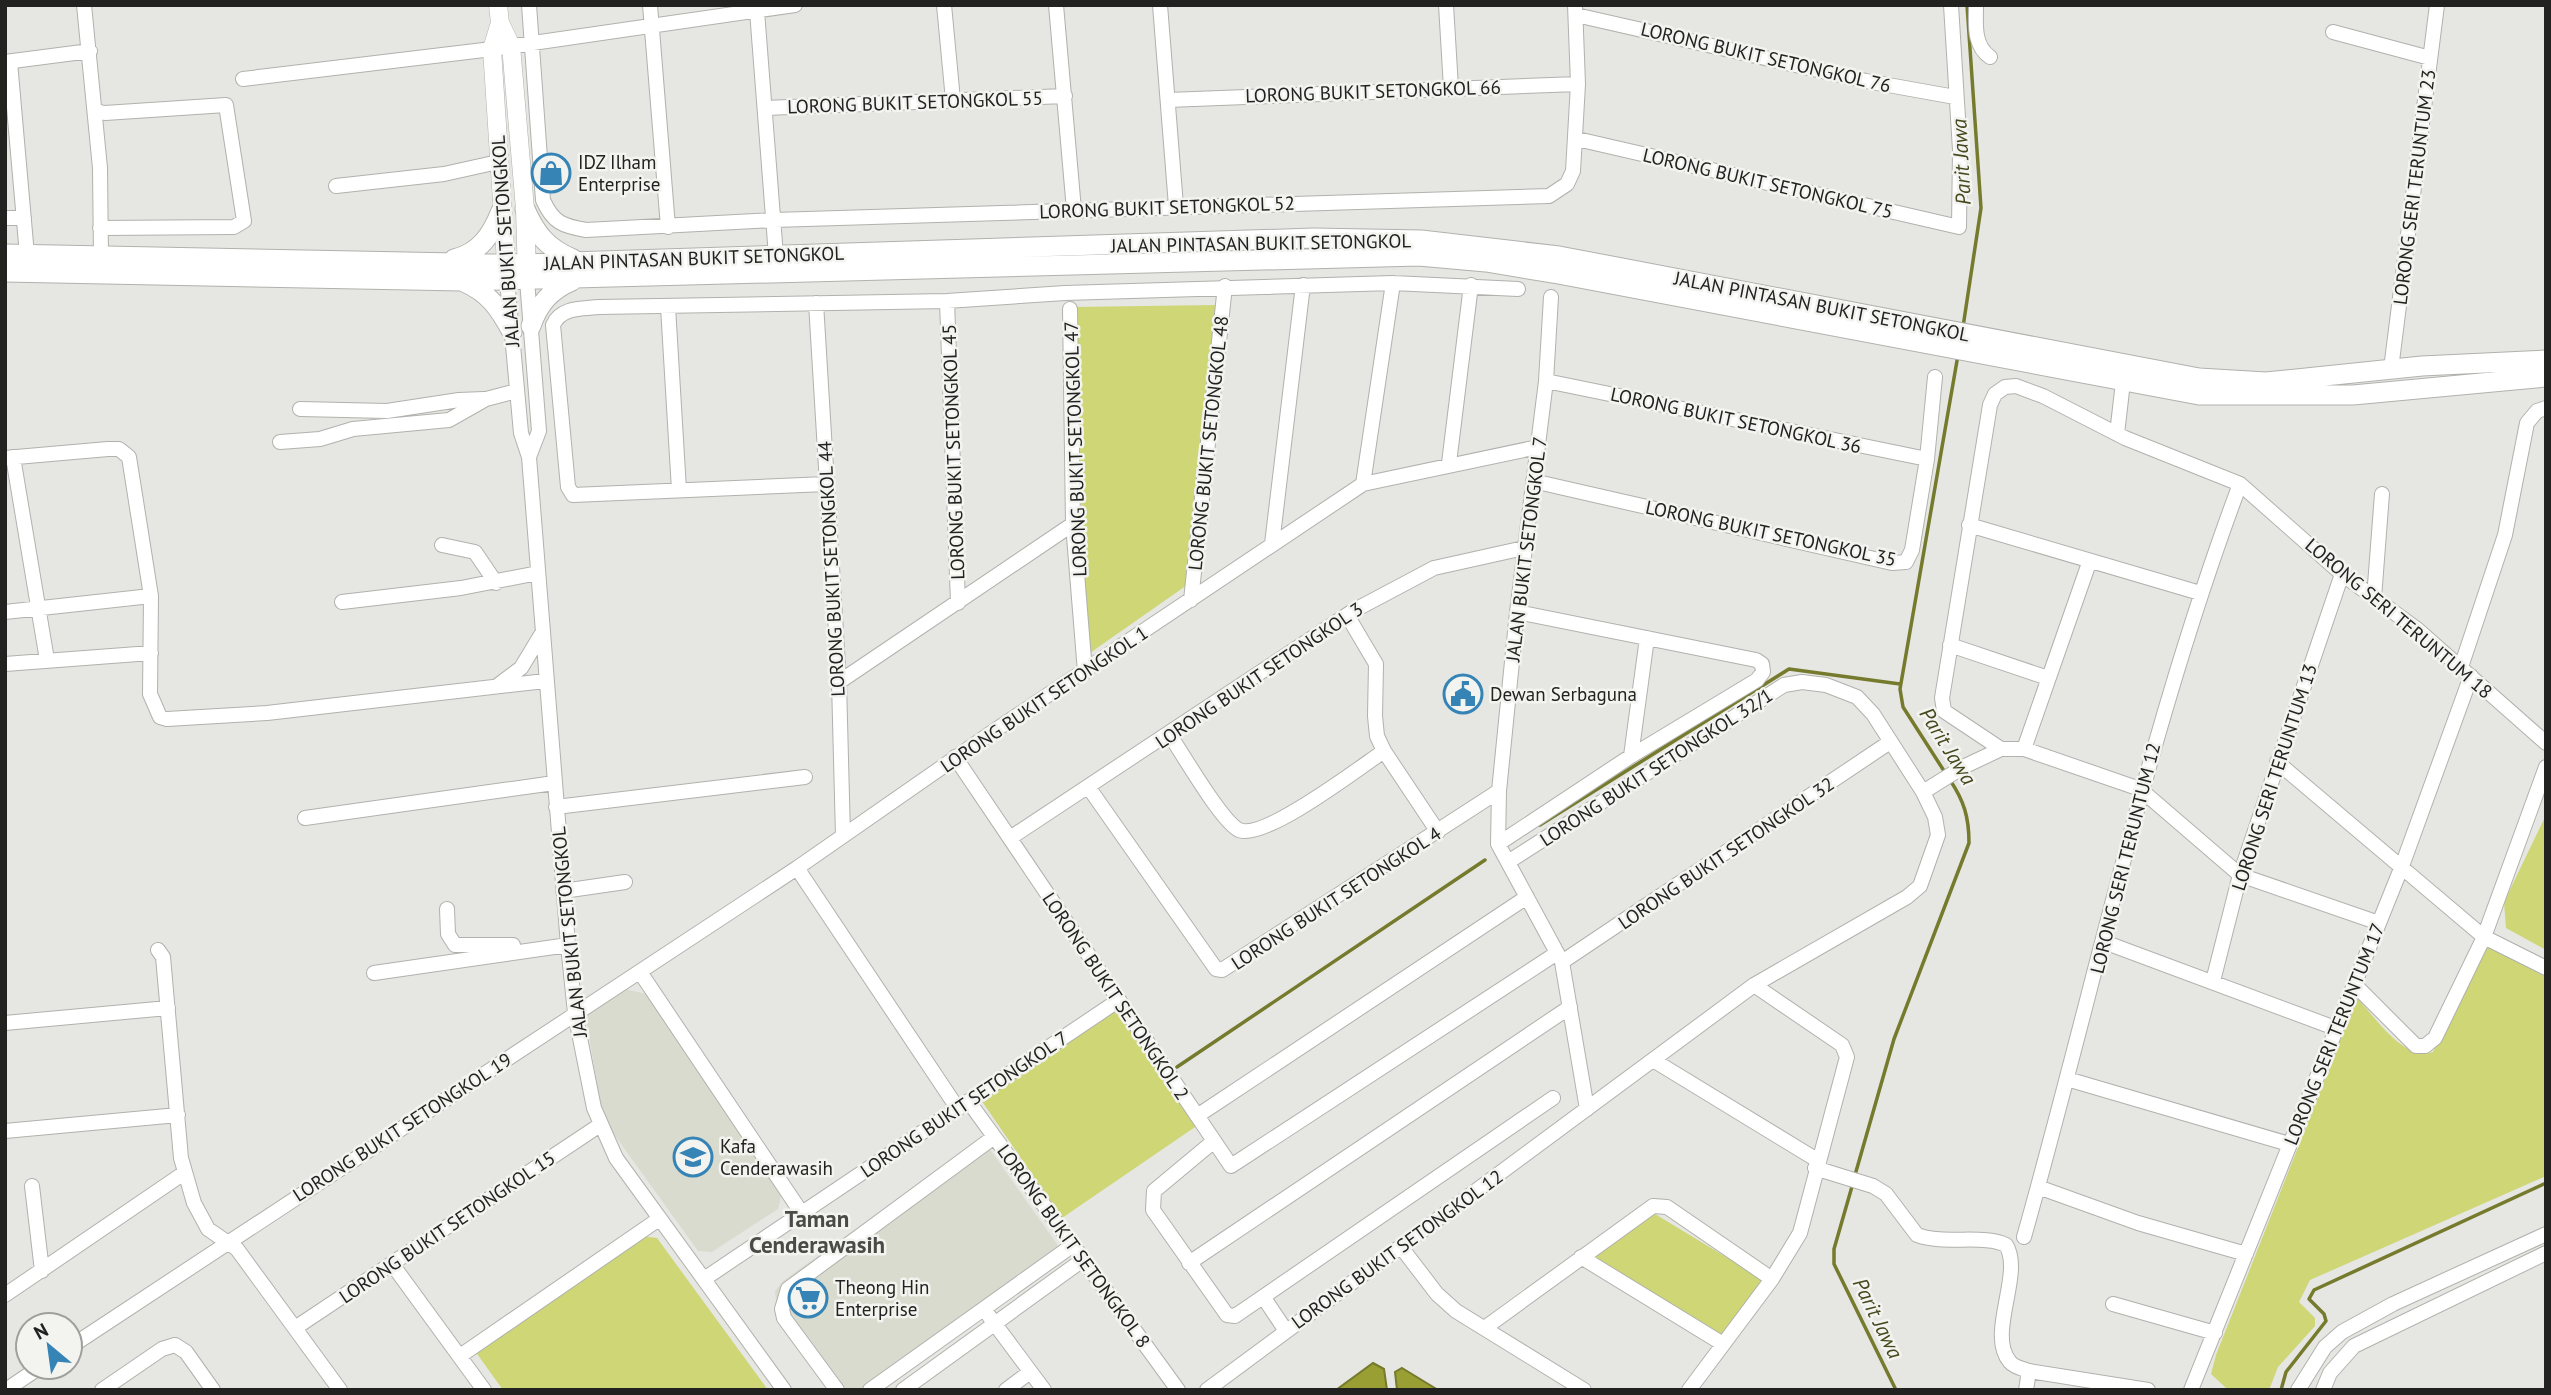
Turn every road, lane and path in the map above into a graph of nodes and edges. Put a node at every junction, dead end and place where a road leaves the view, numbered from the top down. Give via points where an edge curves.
1 (84, 5) edge
2 (529, 5) edge
3 (650, 5) edge
4 (795, 5) edge
5 (944, 5) edge
6 (1056, 5) edge
7 (1160, 5) edge
8 (1446, 5) edge
9 (1951, 5) edge
10 (1976, 5) edge
11 (2437, 5) edge
12 (757, 10) junction
13 (1576, 10) edge
14 (499, 14) edge
15 (651, 25) junction
16 (2333, 32) dead end
17 (533, 42) junction
18 (511, 46) junction
19 (492, 49) junction
20 (90, 51) junction
21 (1990, 57) dead end
22 (2430, 58) junction
23 (8, 62) edge
24 (243, 79) dead end
25 (1578, 85) junction
26 (1451, 88) junction
27 (1065, 96) junction
28 (1955, 97) junction
29 (953, 100) junction
30 (1168, 100) junction
31 (765, 108) junction
32 (95, 111) junction
33 (1577, 139) junction
34 (498, 162) junction
35 (336, 186) dead end
36 (1176, 206) junction
37 (525, 209) junction
38 (1074, 210) junction
39 (501, 211) junction
40 (5, 218) edge
41 (24, 218) junction
42 (775, 225) junction
43 (668, 227) junction
44 (100, 228) junction
45 (776, 251) junction
46 (5, 254) edge
47 (27, 255) junction
48 (101, 256) junction
49 (436, 262) junction
50 (1069, 266) junction
51 (577, 270) junction
52 (5, 272) edge
53 (517, 272) junction
54 (462, 282) junction
55 (1393, 282) junction
56 (1303, 285) junction
57 (1471, 285) junction
58 (1225, 286) junction
59 (1518, 289) dead end
60 (1070, 293) junction
61 (1551, 297) dead end
62 (947, 301) junction
63 (816, 303) junction
64 (668, 307) junction
65 (531, 326) junction
66 (512, 332) junction
67 (1945, 340) junction
68 (1976, 345) junction
69 (2546, 360) edge
70 (2422, 366) junction
71 (2391, 369) junction
72 (1935, 377) dead end
73 (2546, 377) edge
74 (1546, 381) junction
75 (2123, 382) junction
76 (2431, 388) junction
77 (517, 391) junction
78 (486, 399) junction
79 (2546, 408) edge
80 (300, 409) dead end
81 (2117, 434) junction
82 (280, 442) dead end
83 (1538, 447) junction
84 (529, 457) junction
85 (9, 458) edge
86 (1927, 459) junction
87 (1450, 463) junction
88 (1533, 481) junction
89 (826, 484) junction
90 (1363, 484) junction
91 (2241, 484) junction
92 (679, 490) junction
93 (2382, 494) dead end
94 (1073, 524) junction
95 (1969, 525) junction
96 (1272, 544) junction
97 (442, 545) dead end
98 (1524, 548) junction
99 (2089, 562) junction
100 (538, 573) junction
101 (2342, 575) junction
102 (496, 583) junction
103 (2200, 593) junction
104 (151, 596) junction
105 (2374, 598) junction
106 (1191, 600) junction
107 (342, 602) dead end
108 (958, 603) junction
109 (38, 608) junction
110 (5, 612) edge
111 (1517, 612) junction
112 (1347, 615) junction
113 (541, 635) junction
114 (1647, 638) junction
115 (1951, 645) junction
116 (151, 653) junction
117 (47, 660) junction
118 (5, 664) edge
119 (1086, 672) junction
120 (2466, 672) junction
121 (2048, 678) junction
122 (545, 681) junction
123 (839, 682) junction
124 (521, 684) junction
125 (496, 687) junction
126 (548, 714) junction
127 (1169, 734) junction
128 (1890, 742) junction
129 (2546, 743) edge
130 (2001, 749) junction
131 (2024, 749) junction
132 (1384, 751) junction
133 (1631, 756) junction
134 (956, 757) junction
135 (2277, 762) junction
136 (2546, 766) edge
137 (805, 777) dead end
138 (554, 783) junction
139 (1089, 788) junction
140 (2140, 789) junction
141 (1499, 791) junction
142 (1923, 792) junction
143 (556, 807) junction
144 (305, 818) dead end
145 (1438, 832) junction
146 (843, 836) junction
147 (1010, 838) junction
148 (1498, 844) junction
149 (1508, 862) junction
150 (2402, 866) junction
151 (797, 868) junction
152 (2239, 875) junction
153 (625, 882) dead end
154 (563, 891) junction
155 (1527, 897) junction
156 (447, 909) dead end
157 (2379, 923) junction
158 (2484, 937) junction
159 (2104, 942) junction
160 (560, 946) junction
161 (158, 950) dead end
162 (1560, 958) junction
163 (2546, 968) edge
164 (640, 972) junction
165 (374, 973) dead end
166 (2213, 981) junction
167 (2354, 984) junction
168 (1754, 985) junction
169 (1119, 1000) junction
170 (167, 1007) junction
171 (1570, 1007) junction
172 (575, 1013) junction
173 (5, 1023) edge
174 (2335, 1028) junction
175 (1653, 1060) junction
176 (2067, 1079) junction
177 (1553, 1098) dead end
178 (964, 1105) junction
179 (1587, 1109) junction
180 (178, 1115) junction
181 (1197, 1116) junction
182 (600, 1125) junction
183 (5, 1130) edge
184 (994, 1137) junction
185 (1214, 1141) junction
186 (2289, 1144) junction
187 (1819, 1166) junction
188 (184, 1173) junction
189 (32, 1186) dead end
190 (2038, 1187) junction
191 (801, 1212) junction
192 (659, 1219) junction
193 (2546, 1234) edge
194 (2024, 1237) dead end
195 (229, 1241) junction
196 (1073, 1245) junction
197 (1401, 1247) junction
198 (2546, 1253) edge
199 (2246, 1254) junction
200 (1581, 1257) junction
201 (1084, 1259) junction
202 (1189, 1263) junction
203 (392, 1264) junction
204 (42, 1271) junction
205 (704, 1279) junction
206 (1772, 1279) junction
207 (5, 1295) edge
208 (1264, 1297) junction
209 (2113, 1304) dead end
210 (984, 1309) junction
211 (995, 1324) junction
212 (1486, 1327) junction
213 (295, 1328) junction
214 (1286, 1331) junction
215 (2215, 1333) junction
216 (84, 1338) edge
217 (1723, 1344) junction
218 (460, 1356) junction
219 (2029, 1371) junction
220 (1030, 1372) junction
221 (102, 1390) edge
222 (213, 1390) edge
223 (340, 1390) edge
224 (484, 1390) edge
225 (784, 1390) edge
226 (837, 1390) edge
227 (870, 1390) edge
228 (903, 1390) edge
229 (1006, 1390) edge
230 (1044, 1390) edge
231 (1178, 1390) edge
232 (1207, 1390) edge
233 (1584, 1390) edge
234 (1689, 1390) edge
235 (2026, 1390) edge
236 (2148, 1390) edge
237 (2191, 1390) edge
238 (2298, 1390) edge
239 (2323, 1390) edge

1 - 20 street
2 - 17 street, LORONG BUKIT SETONGKOL 52
3 - 15 street
4 - 12 street
5 - 29 street
6 - 27 street
7 - 30 street
8 - 26 street
9 - 28 street
10 - 21 street via 1976,35 1982,51
11 - 22 street, LORONG SERI TERUNTUM 23
12 - 15 street
12 - 31 street
13 - 25 street
13 - 28 street, LORONG BUKIT SETONGKOL 76 via 1866,82
14 - 18 street, JALAN BUKIT SETONGKOL
14 - 19 street, JALAN BUKIT SETONGKOL
15 - 17 street
15 - 43 street
16 - 22 street
17 - 18 street
17 - 43 street, LORONG BUKIT SETONGKOL 52 via 543,200 551,218 563,226
18 - 19 street
18 - 37 street, JALAN BUKIT SETONGKOL
19 - 24 street
19 - 34 street, JALAN BUKIT SETONGKOL
20 - 23 street
20 - 32 street
22 - 71 street, LORONG SERI TERUNTUM 23
23 - 41 street
25 - 26 street, LORONG BUKIT SETONGKOL 66
25 - 33 street
26 - 30 street, LORONG BUKIT SETONGKOL 66
27 - 29 street, LORONG BUKIT SETONGKOL 55
27 - 38 street
28 - 33 street, LORONG BUKIT SETONGKOL 75 via 1959,227
29 - 31 street, LORONG BUKIT SETONGKOL 55
30 - 36 street
31 - 42 street
32 - 44 street
32 - 44 street via 226,105 244,221 234,227
33 - 36 street, LORONG BUKIT SETONGKOL 52 via 1567,184 1549,195
34 - 35 street via 444,174
34 - 39 street, JALAN BUKIT SETONGKOL
36 - 38 street, LORONG BUKIT SETONGKOL 52
37 - 51 main road via 536,233
37 - 53 street, JALAN BUKIT SETONGKOL
38 - 42 street, LORONG BUKIT SETONGKOL 52
39 - 49 main road via 493,232 478,248 458,259
39 - 53 street, JALAN BUKIT SETONGKOL
40 - 41 street
41 - 47 street
42 - 43 street, LORONG BUKIT SETONGKOL 52
42 - 45 street
44 - 48 street
45 - 51 main road, JALAN PINTASAN BUKIT SETONGKOL
45 - 67 main road, JALAN PINTASAN BUKIT SETONGKOL via 1314,238 1421,240 1559,256
46 - 47 main road, JALAN PINTASAN BUKIT SETONGKOL
47 - 48 main road, JALAN PINTASAN BUKIT SETONGKOL
48 - 49 main road, JALAN PINTASAN BUKIT SETONGKOL
49 - 53 main road, JALAN PINTASAN BUKIT SETONGKOL
50 - 51 main road, JALAN PINTASAN BUKIT SETONGKOL
50 - 60 street, LORONG BUKIT SETONGKOL 47
50 - 67 main road, JALAN PINTASAN BUKIT SETONGKOL via 1419,256 1486,262
51 - 53 main road, JALAN PINTASAN BUKIT SETONGKOL
51 - 65 main road via 552,292
52 - 54 main road, JALAN PINTASAN BUKIT SETONGKOL
53 - 54 main road, JALAN PINTASAN BUKIT SETONGKOL
53 - 65 street, JALAN BUKIT SETONGKOL
53 - 66 street, JALAN BUKIT SETONGKOL
54 - 66 main road via 481,289 494,301
55 - 56 street
55 - 57 street
55 - 90 street
56 - 58 street
56 - 96 street
57 - 59 street
57 - 87 street
58 - 60 street
58 - 106 street, LORONG BUKIT SETONGKOL 48
60 - 62 street
60 - 94 street, LORONG BUKIT SETONGKOL 47
61 - 74 street, JALAN BUKIT SETONGKOL 7
62 - 63 street
62 - 108 street, LORONG BUKIT SETONGKOL 45
63 - 64 street
63 - 89 street, LORONG BUKIT SETONGKOL 44
64 - 92 street
64 - 92 street via 564,312 553,325 568,486 573,495
65 - 84 street, JALAN BUKIT SETONGKOL via 539,431
66 - 77 street, JALAN BUKIT SETONGKOL
67 - 68 main road, JALAN PINTASAN BUKIT SETONGKOL
68 - 71 main road, JALAN PINTASAN BUKIT SETONGKOL via 2199,378 2266,382
68 - 75 main road, JALAN PINTASAN BUKIT SETONGKOL
69 - 70 main road, JALAN PINTASAN BUKIT SETONGKOL
70 - 71 main road, JALAN PINTASAN BUKIT SETONGKOL
70 - 76 main road via 2422,378
72 - 86 street
73 - 76 main road, JALAN PINTASAN BUKIT SETONGKOL
74 - 83 street, JALAN BUKIT SETONGKOL 7
74 - 86 street, LORONG BUKIT SETONGKOL 36
75 - 76 main road, JALAN PINTASAN BUKIT SETONGKOL via 2199,395 2353,395
75 - 81 street
77 - 78 street
77 - 84 street, JALAN BUKIT SETONGKOL via 521,433
78 - 80 street via 387,411
78 - 82 street via 449,420
79 - 120 street, LORONG SERI TERUNTUM 17 via 2527,423 2505,535
81 - 91 street, LORONG SERI TERUNTUM 18
81 - 95 street, LORONG SERI TERUNTUM 18 via 2043,396 2016,386 2005,387 1990,405
83 - 87 street, LORONG BUKIT SETONGKOL 1
83 - 88 street, JALAN BUKIT SETONGKOL 7
84 - 100 street, JALAN BUKIT SETONGKOL
85 - 104 street via 108,449 125,452
85 - 109 street
86 - 88 street, LORONG BUKIT SETONGKOL 35 via 1912,550 1906,562 1892,563
87 - 90 street, LORONG BUKIT SETONGKOL 1
88 - 98 street, JALAN BUKIT SETONGKOL 7
89 - 92 street
89 - 123 street, LORONG BUKIT SETONGKOL 44
90 - 96 street, LORONG BUKIT SETONGKOL 1
91 - 101 street, LORONG SERI TERUNTUM 18
91 - 103 street, LORONG SERI TERUNTUM 12
93 - 105 street
94 - 108 street
94 - 119 street, LORONG BUKIT SETONGKOL 47
95 - 99 street
95 - 115 street
96 - 106 street, LORONG BUKIT SETONGKOL 1
97 - 102 street via 475,552
98 - 111 street, JALAN BUKIT SETONGKOL 7
98 - 112 street, LORONG BUKIT SETONGKOL 3 via 1434,568
99 - 103 street
99 - 121 street
100 - 102 street
100 - 113 street, JALAN BUKIT SETONGKOL
101 - 105 street, LORONG SERI TERUNTUM 18
101 - 135 street, LORONG SERI TERUNTUM 13
102 - 107 street
103 - 140 street, LORONG SERI TERUNTUM 12
104 - 109 street
104 - 116 street
105 - 120 street, LORONG SERI TERUNTUM 18
106 - 119 street, LORONG BUKIT SETONGKOL 1
108 - 123 street
109 - 110 street
109 - 117 street
111 - 114 street
111 - 141 street, JALAN BUKIT SETONGKOL 7
112 - 127 street, LORONG BUKIT SETONGKOL 3
112 - 132 street via 1376,664 1375,716
113 - 122 street, JALAN BUKIT SETONGKOL
113 - 125 street via 522,668
114 - 133 street
114 - 133 street via 1756,660 1763,672 1757,680
115 - 121 street
115 - 130 street via 1944,711
116 - 117 street
116 - 125 street via 150,694 156,712 167,719 267,713
117 - 118 street
119 - 134 street, LORONG BUKIT SETONGKOL 1
120 - 129 street, LORONG SERI TERUNTUM 18
120 - 150 street, LORONG SERI TERUNTUM 17
121 - 131 street
122 - 124 street
122 - 126 street, JALAN BUKIT SETONGKOL
123 - 146 street, LORONG BUKIT SETONGKOL 44
124 - 125 street
124 - 126 street
126 - 138 street, JALAN BUKIT SETONGKOL
127 - 132 street via 1224,816 1237,829 1248,832 1272,826
127 - 139 street, LORONG BUKIT SETONGKOL 3
128 - 142 street, LORONG BUKIT SETONGKOL 32/1
128 - 149 street, LORONG BUKIT SETONGKOL 32/1 via 1857,697 1826,685 1784,685
128 - 162 street, LORONG BUKIT SETONGKOL 32
130 - 131 street
130 - 142 street
131 - 140 street
132 - 145 street
133 - 148 street
134 - 146 street, LORONG BUKIT SETONGKOL 1
134 - 147 street, LORONG BUKIT SETONGKOL 2
135 - 150 street
135 - 152 street, LORONG SERI TERUNTUM 13
136 - 158 street
137 - 143 street
138 - 143 street, JALAN BUKIT SETONGKOL
138 - 144 street
139 - 145 street, LORONG BUKIT SETONGKOL 4 via 1216,969 1222,970
139 - 147 street, LORONG BUKIT SETONGKOL 3
140 - 152 street
140 - 159 street, LORONG SERI TERUNTUM 12
141 - 145 street, LORONG BUKIT SETONGKOL 4
141 - 148 street, JALAN BUKIT SETONGKOL 7
142 - 168 street, LORONG BUKIT SETONGKOL 32/1 via 1938,835 1920,886
143 - 154 street, JALAN BUKIT SETONGKOL
146 - 151 street, LORONG BUKIT SETONGKOL 1
147 - 169 street, LORONG BUKIT SETONGKOL 2
148 - 149 street
149 - 155 street
150 - 157 street, LORONG SERI TERUNTUM 17
150 - 158 street
151 - 164 street, LORONG BUKIT SETONGKOL 1
151 - 178 street, LORONG BUKIT SETONGKOL 8
152 - 157 street
152 - 166 street, LORONG SERI TERUNTUM 13
153 - 154 street
154 - 160 street, JALAN BUKIT SETONGKOL
155 - 162 street
155 - 181 street, LORONG BUKIT SETONGKOL 2
156 - 160 street via 448,934 455,945 543,942
157 - 167 street, LORONG SERI TERUNTUM 17
158 - 163 street
158 - 167 street via 2435,1038 2425,1046 2416,1045
159 - 166 street
159 - 176 street, LORONG SERI TERUNTUM 12
160 - 165 street
160 - 172 street, JALAN BUKIT SETONGKOL
161 - 170 street via 163,957
162 - 171 street
162 - 185 street, LORONG BUKIT SETONGKOL 32 via 1231,1166
164 - 172 street, LORONG BUKIT SETONGKOL 1
164 - 191 street
166 - 174 street
167 - 174 street, LORONG SERI TERUNTUM 17
168 - 175 street, LORONG BUKIT SETONGKOL 12
168 - 187 street via 1842,1045 1847,1057
169 - 178 street, LORONG BUKIT SETONGKOL 7
169 - 181 street, LORONG BUKIT SETONGKOL 2
170 - 173 street
170 - 180 street
171 - 179 street
171 - 202 street
172 - 182 street, JALAN BUKIT SETONGKOL
172 - 195 street, LORONG BUKIT SETONGKOL 19
174 - 186 street, LORONG SERI TERUNTUM 17
175 - 179 street, LORONG BUKIT SETONGKOL 12
175 - 187 street
176 - 186 street
176 - 190 street, LORONG SERI TERUNTUM 12
177 - 208 street
178 - 184 street, LORONG BUKIT SETONGKOL 8
178 - 191 street, LORONG BUKIT SETONGKOL 7
179 - 197 street, LORONG BUKIT SETONGKOL 12
180 - 183 street
180 - 188 street
181 - 185 street
182 - 192 street, JALAN BUKIT SETONGKOL via 616,1158
182 - 203 street, LORONG BUKIT SETONGKOL 15
184 - 196 street, LORONG BUKIT SETONGKOL 8
184 - 226 street via 788,1289 782,1309 785,1318
185 - 202 street via 1154,1191 1152,1199 1153,1210
186 - 199 street, LORONG SERI TERUNTUM 17
187 - 206 street via 1800,1233
187 - 219 street via 1886,1194 1917,1236 1957,1242 1997,1240 2007,1245 2004,1353 2011,1364
188 - 195 street via 202,1221
188 - 204 street
189 - 204 street
190 - 194 street, LORONG SERI TERUNTUM 12
190 - 199 street via 2138,1223
191 - 205 street, LORONG BUKIT SETONGKOL 7
192 - 205 street, JALAN BUKIT SETONGKOL
192 - 218 street
193 - 238 street via 2342,1332 2325,1347
195 - 213 street
195 - 216 street, LORONG BUKIT SETONGKOL 19
196 - 201 street, LORONG BUKIT SETONGKOL 8
196 - 210 street
197 - 212 street via 1437,1294
197 - 214 street, LORONG BUKIT SETONGKOL 12
198 - 239 street via 2354,1346 2330,1373
199 - 215 street, LORONG SERI TERUNTUM 17
200 - 206 street via 1646,1209 1661,1206
200 - 212 street
200 - 217 street
201 - 211 street
201 - 231 street, LORONG BUKIT SETONGKOL 8
202 - 208 street via 1227,1315 1241,1314
203 - 213 street, LORONG BUKIT SETONGKOL 15
203 - 218 street
204 - 207 street
205 - 225 street, JALAN BUKIT SETONGKOL
206 - 217 street
208 - 214 street
209 - 215 street
210 - 211 street
210 - 227 street
211 - 220 street
211 - 228 street
212 - 233 street
213 - 223 street
214 - 232 street, LORONG BUKIT SETONGKOL 12
215 - 237 street, LORONG SERI TERUNTUM 17
217 - 234 street
218 - 224 street
219 - 235 street
219 - 236 street
220 - 229 street
220 - 230 street
221 - 222 street via 175,1345 186,1352

